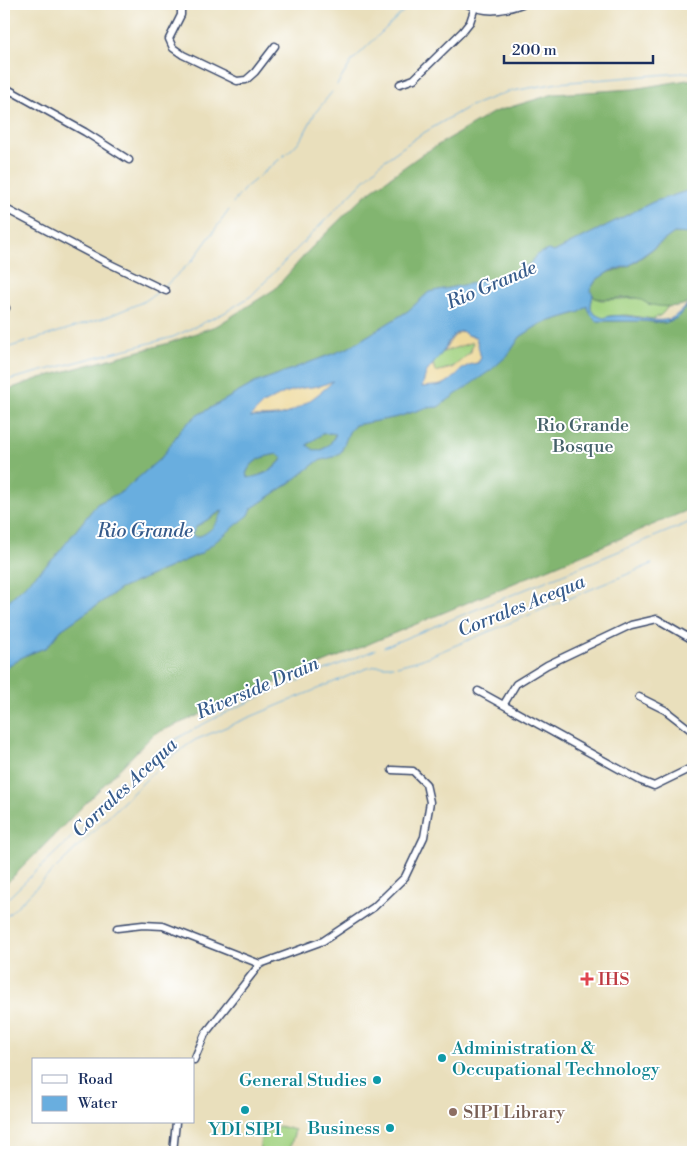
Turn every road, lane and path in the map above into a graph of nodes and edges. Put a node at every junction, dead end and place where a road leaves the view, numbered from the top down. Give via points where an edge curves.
1 (181, 4) edge
2 (467, 4) edge
3 (522, 4) edge
4 (475, 8) junction
5 (275, 46) dead end
6 (400, 84) dead end
7 (4, 88) edge
8 (129, 160) dead end
9 (4, 208) edge
10 (165, 291) dead end
11 (693, 640) edge
12 (478, 691) dead end
13 (639, 697) dead end
14 (504, 704) junction
15 (693, 734) edge
16 (693, 767) edge
17 (392, 770) dead end
18 (117, 928) dead end
19 (260, 964) junction
20 (195, 1058) edge
21 (176, 1124) edge
22 (4, 1151) edge
23 (8, 1152) edge
24 (173, 1152) edge

1 - 5 street via 181,15 170,38 173,48 237,81 251,76
2 - 4 street
3 - 4 street via 492,11
4 - 6 street via 462,32 414,79
7 - 8 street
9 - 10 street
11 - 14 street via 657,619 631,625 516,684
12 - 14 street
13 - 15 street via 665,710
14 - 16 street via 654,786
17 - 19 street via 413,771 426,784 430,802 424,837 405,877 374,907 323,941
18 - 19 street via 164,926
19 - 20 street via 205,1034
21 - 24 street
22 - 23 street

